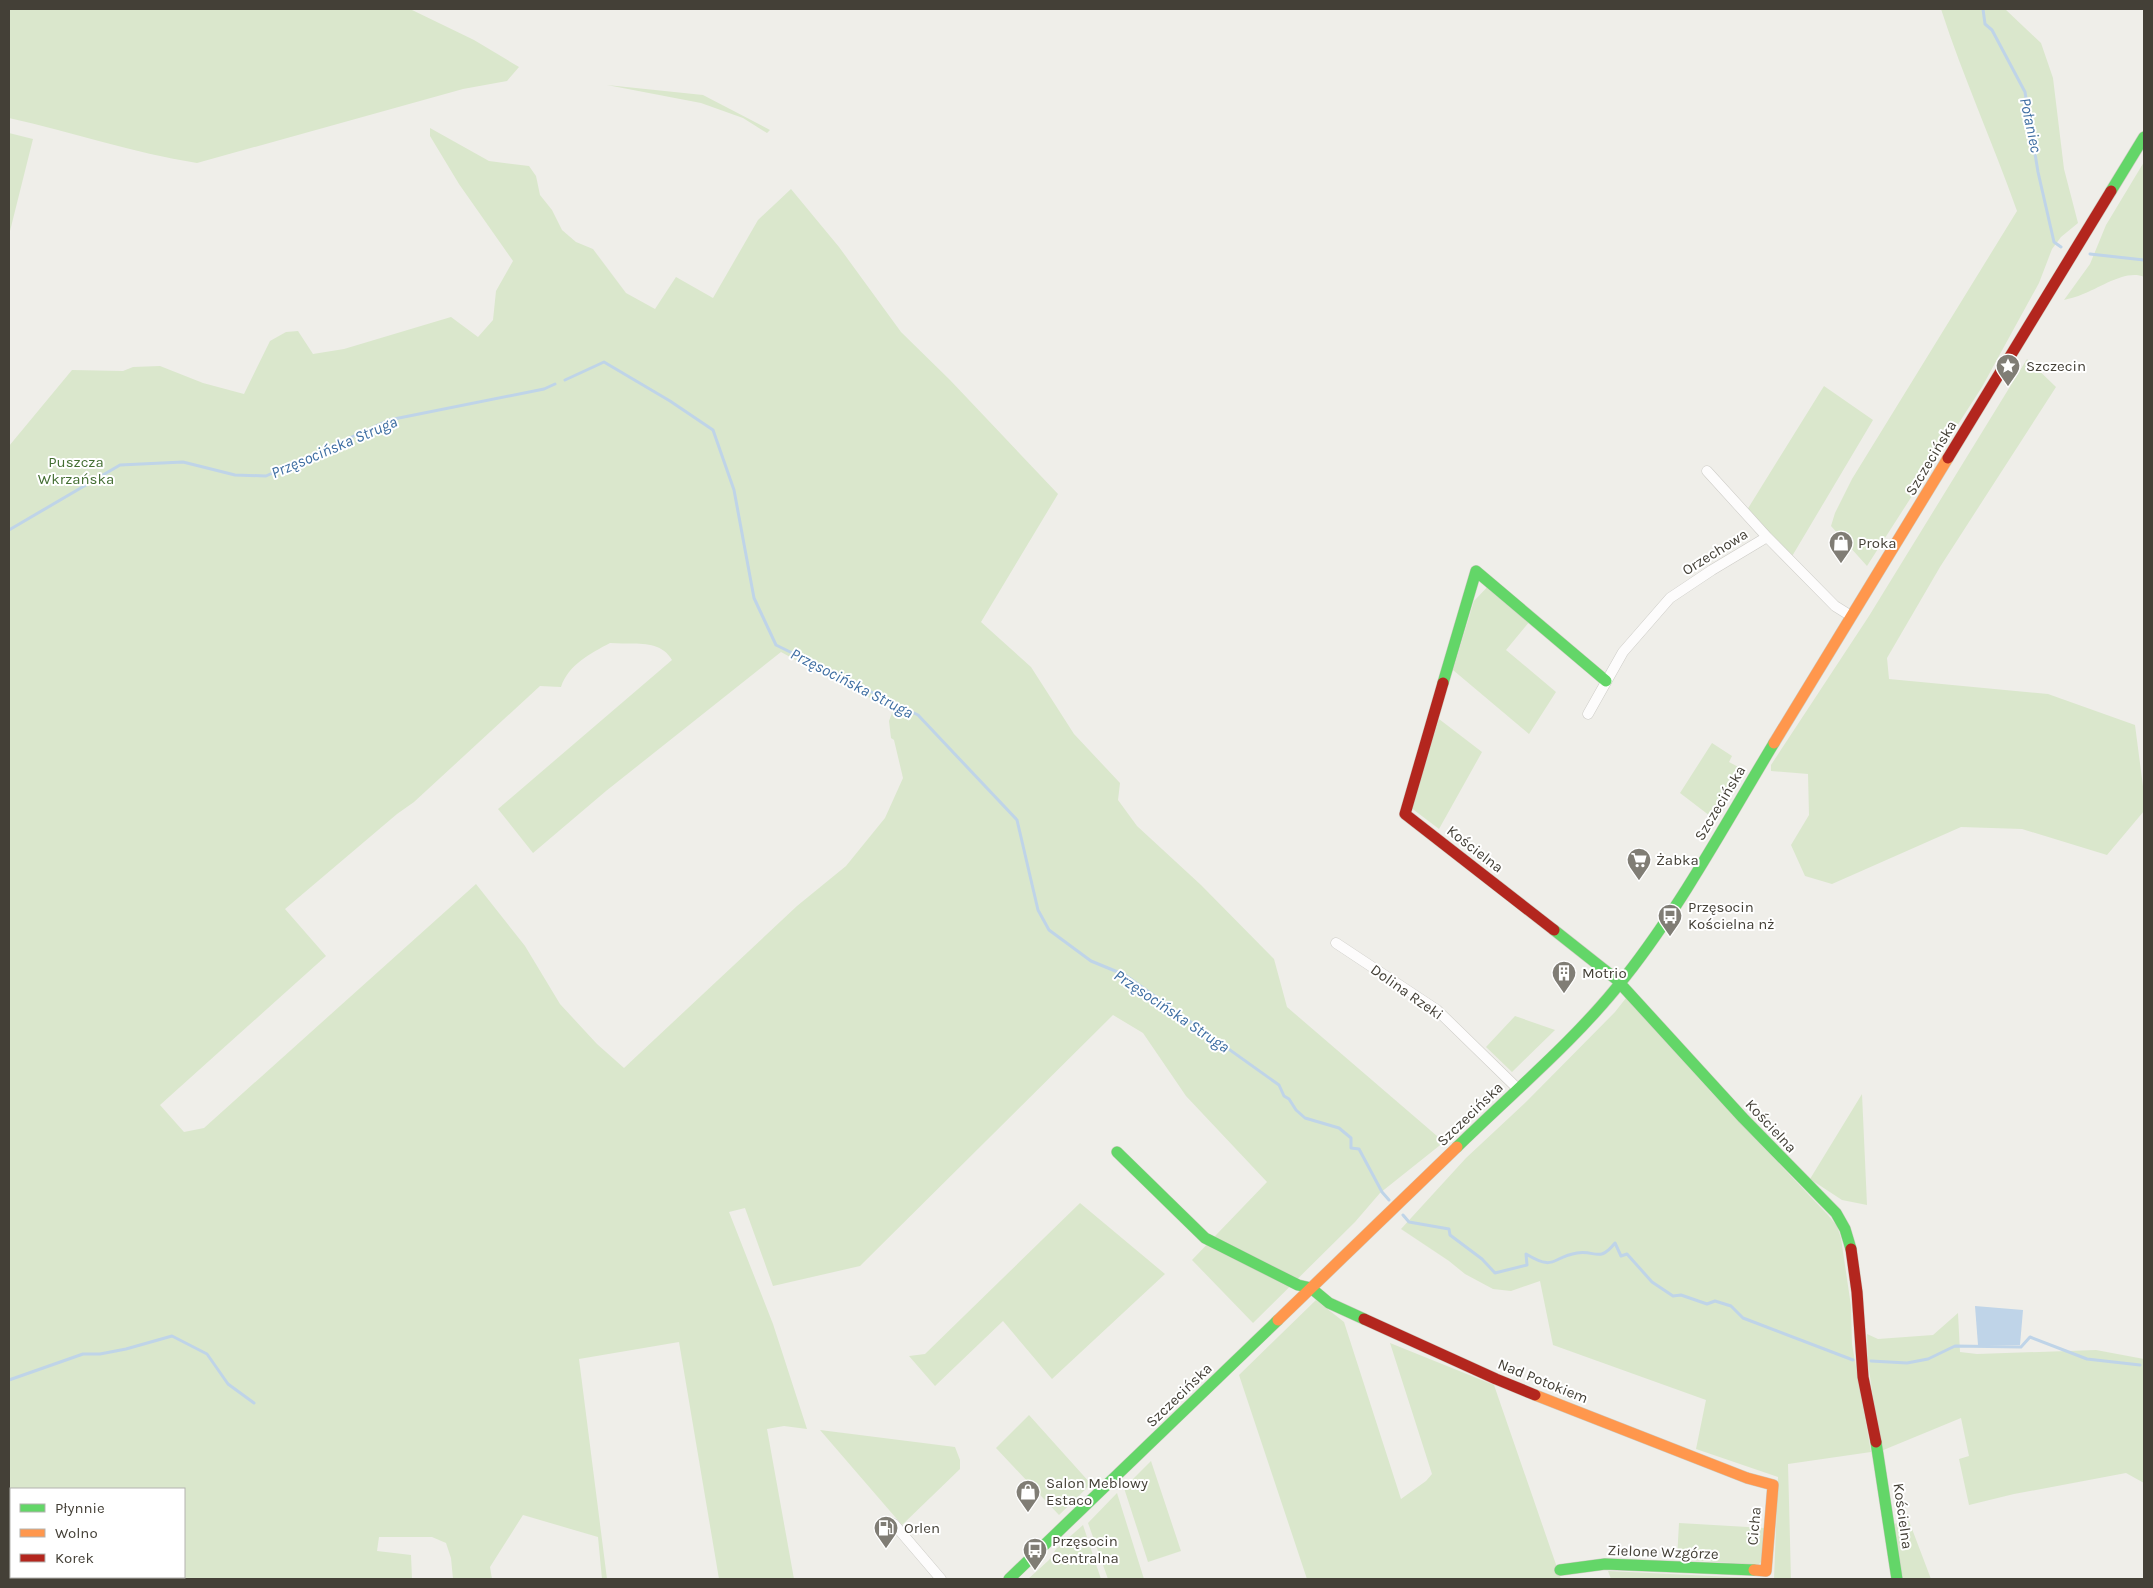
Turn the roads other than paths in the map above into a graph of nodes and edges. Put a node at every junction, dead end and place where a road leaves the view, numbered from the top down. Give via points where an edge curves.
1 (2144, 137) edge
2 (1707, 471) dead end
3 (1767, 537) junction
4 (1851, 616) junction
5 (1606, 681) junction
6 (1588, 714) dead end
7 (1336, 943) dead end
8 (1621, 983) junction
9 (1517, 1088) junction
10 (1117, 1152) dead end
11 (1311, 1288) junction
12 (1773, 1485) joint
13 (894, 1524) dead end
14 (1560, 1570) dead end
15 (1766, 1571) joint
16 (941, 1579) edge
17 (1009, 1579) edge
18 (1897, 1579) edge

1 - 4 street, Szczecińska
2 - 3 street
3 - 4 street, Orzechowa via 1835,606
3 - 5 street, Orzechowa via 1670,598 1623,652
4 - 8 street, Szczecińska via 1663,925
5 - 6 street, Orzechowa
5 - 8 street, Kościelna via 1476,571 1405,814
7 - 9 street, Dolina Rzeki via 1438,1010
8 - 9 street, Szczecińska via 1586,1022
8 - 18 street, Kościelna via 1845,1225 1856,1282 1866,1399 1881,1469
9 - 11 street, Szczecińska
10 - 11 street, Nad Potokiem via 1205,1238 1298,1285
11 - 12 street, Nad Potokiem via 1329,1303 1496,1379 1747,1478
11 - 17 street, Szczecińska
12 - 15 street, Cicha
13 - 16 street
14 - 15 street, Zielone Wzgórze via 1605,1564

